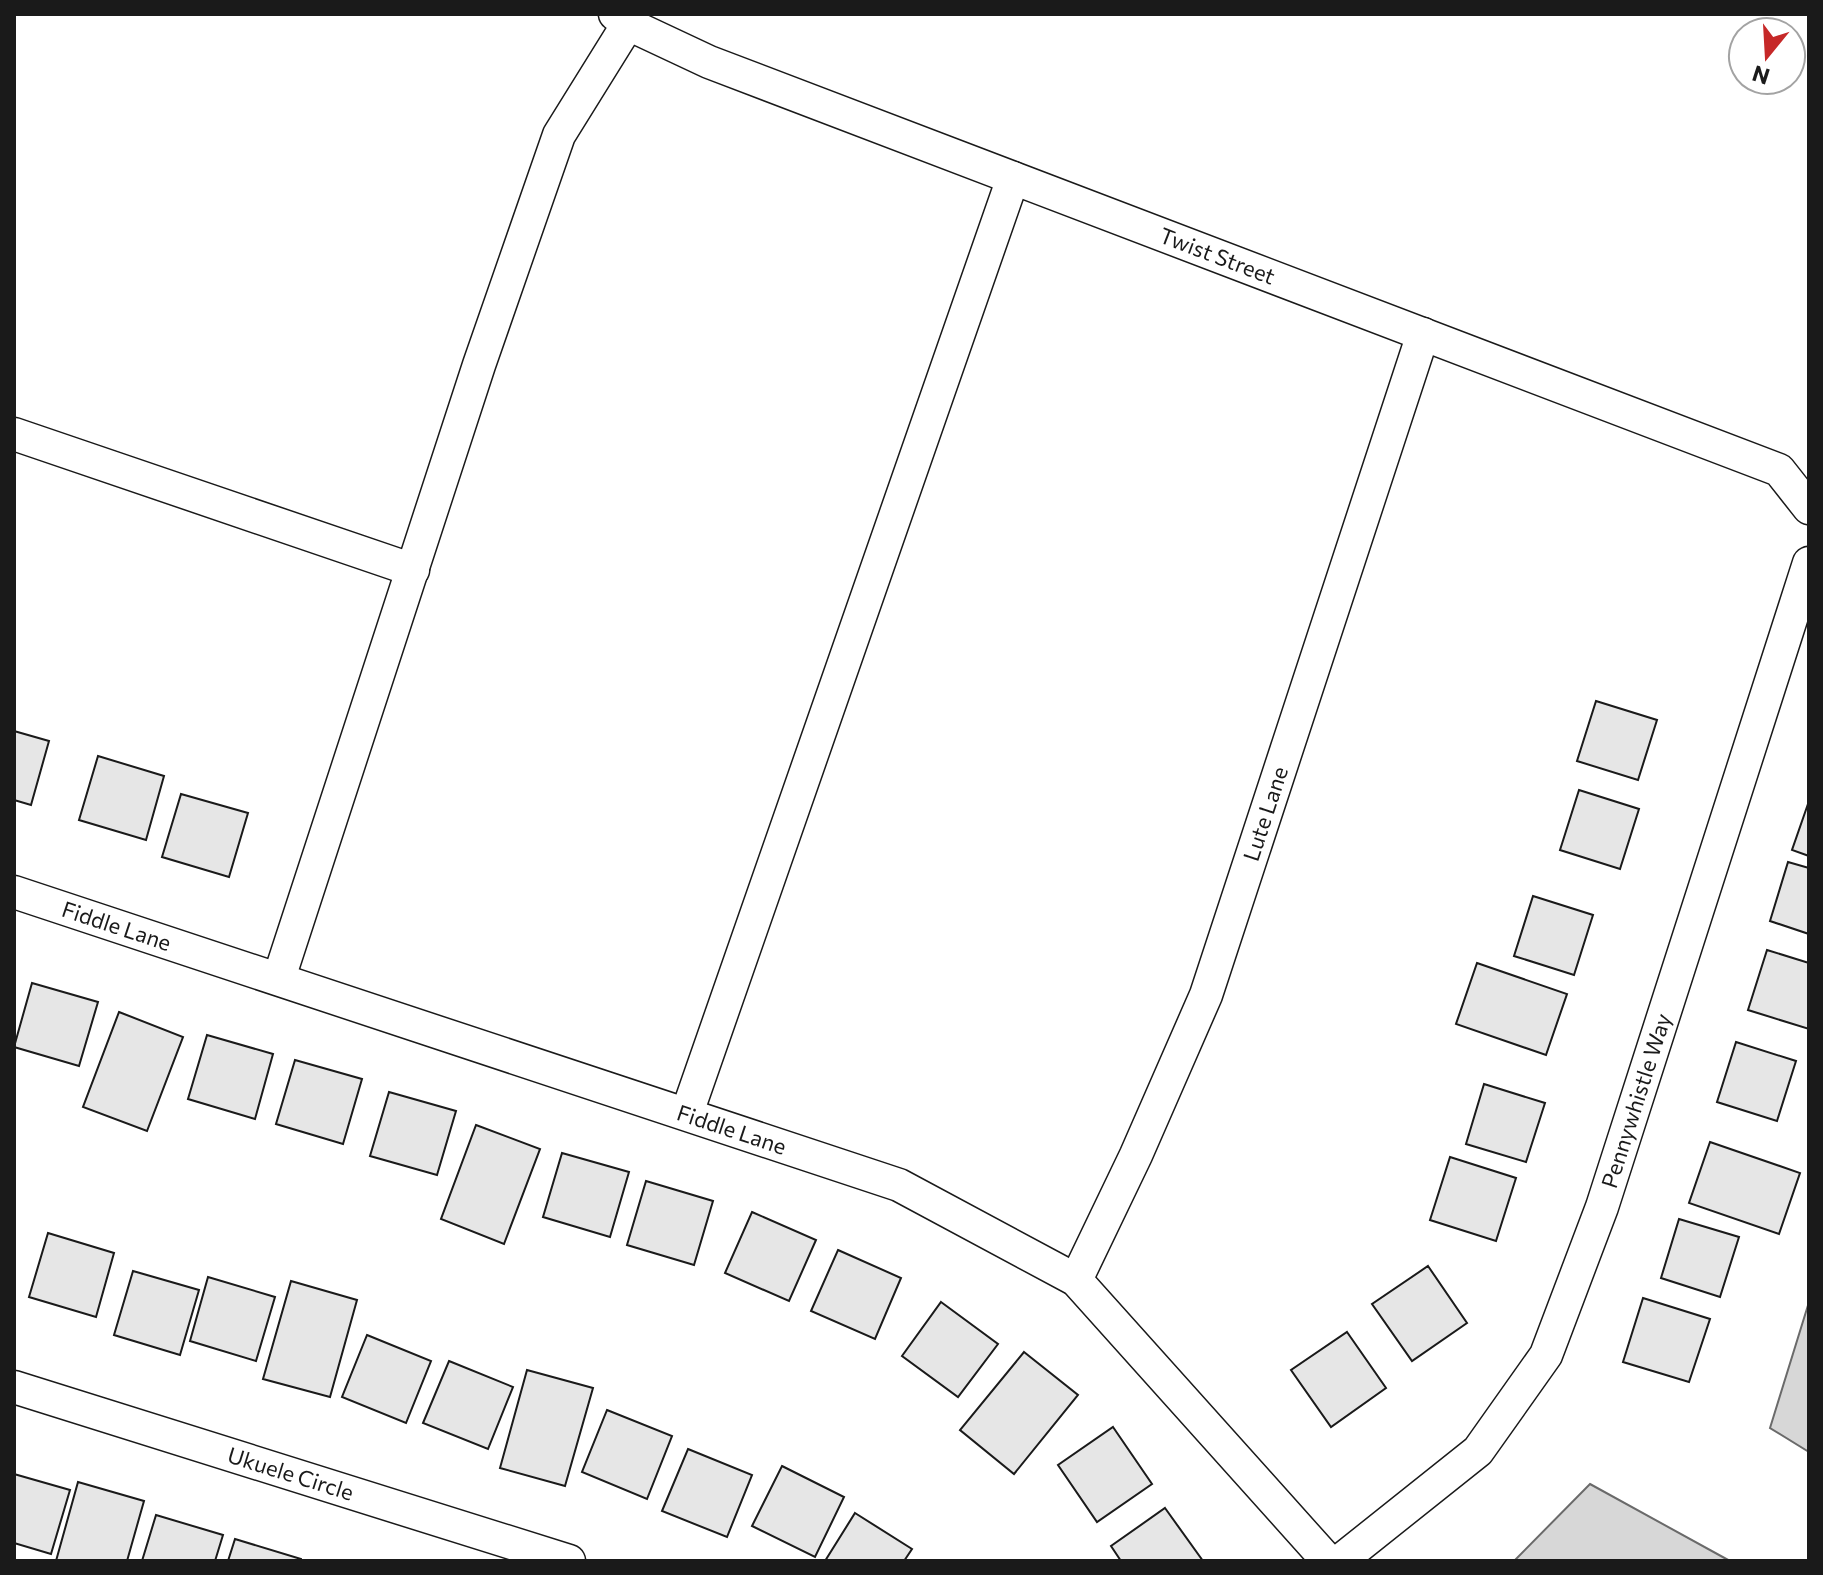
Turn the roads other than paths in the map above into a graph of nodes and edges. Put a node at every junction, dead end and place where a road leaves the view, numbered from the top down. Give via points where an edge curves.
1 (622, 19) edge
2 (1013, 178) junction
3 (1423, 334) junction
4 (14, 434) edge
5 (1809, 508) edge
6 (1809, 563) edge
7 (413, 570) junction
8 (14, 892) edge
9 (279, 978) junction
10 (687, 1113) junction
11 (1076, 1280) junction
12 (14, 1387) edge
13 (569, 1561) edge
14 (1328, 1561) edge
15 (1340, 1561) edge

1 - 2 street, Twist Street via 709,62
1 - 7 street via 559,135
2 - 3 street, Twist Street
2 - 10 street
3 - 5 street, Twist Street via 1779,470
3 - 11 street, Lute Lane via 1206,995
4 - 7 street
6 - 15 street, Pennywhistle Way via 1602,1207 1546,1355 1478,1451
7 - 9 street
8 - 9 street, Fiddle Lane
9 - 10 street, Fiddle Lane
10 - 11 street, Fiddle Lane via 899,1185
11 - 14 street, Fiddle Lane
12 - 13 street, Ukuele Circle

